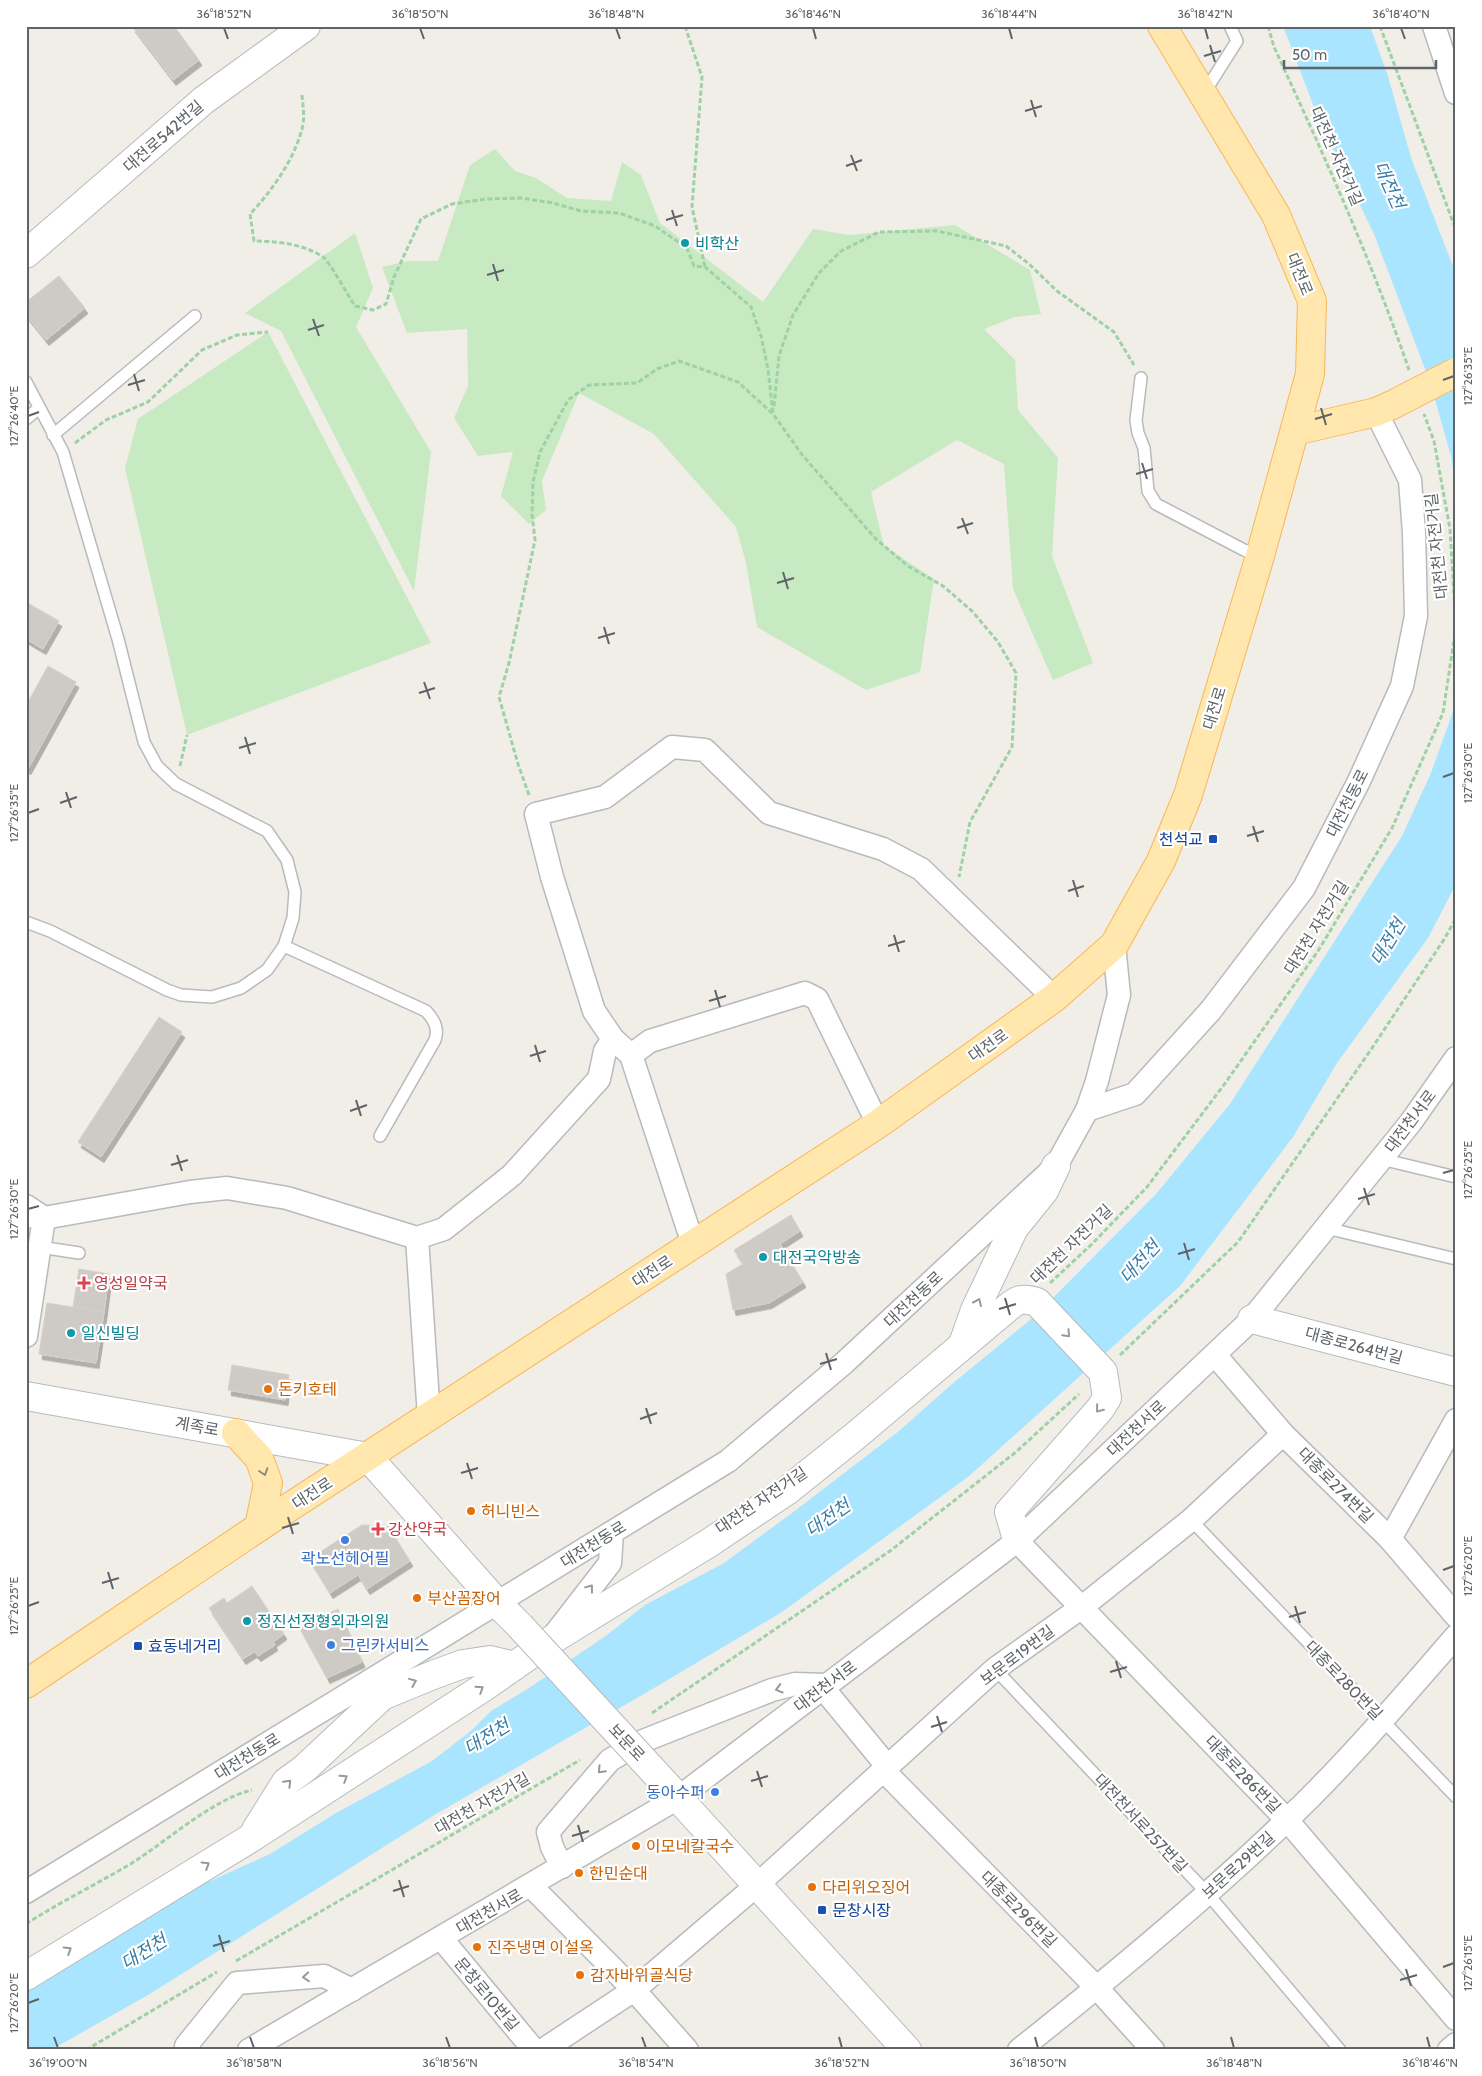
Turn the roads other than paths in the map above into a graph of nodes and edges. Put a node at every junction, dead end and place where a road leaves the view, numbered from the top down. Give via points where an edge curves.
1 (306, 26) edge
2 (1162, 26) edge
3 (1230, 26) edge
4 (1434, 26) edge
5 (1456, 93) edge
6 (1203, 94) junction
7 (26, 254) edge
8 (195, 316) dead end
9 (1456, 372) edge
10 (1140, 378) road end
11 (26, 382) edge
12 (39, 408) junction
13 (1384, 408) junction
14 (26, 419) edge
15 (1295, 431) junction
16 (54, 434) junction
17 (1260, 556) junction
18 (26, 922) edge
19 (1114, 945) junction
20 (284, 946) junction
21 (1054, 998) junction
22 (613, 1038) junction
23 (632, 1055) junction
24 (1456, 1058) edge
25 (1087, 1110) junction
26 (878, 1124) junction
27 (380, 1136) dead end
28 (1381, 1159) junction
29 (1056, 1166) junction
30 (1456, 1177) edge
31 (32, 1213) edge
32 (1326, 1228) junction
33 (417, 1238) junction
34 (693, 1244) junction
35 (40, 1247) junction
36 (79, 1253) dead end
37 (1456, 1259) edge
38 (1252, 1319) junction
39 (26, 1336) edge
40 (961, 1347) junction
41 (1215, 1355) junction
42 (1456, 1372) edge
43 (26, 1396) edge
44 (429, 1417) junction
45 (1456, 1420) edge
46 (236, 1433) junction
47 (1283, 1434) junction
48 (368, 1457) junction
49 (1191, 1520) junction
50 (259, 1527) junction
51 (612, 1532) junction
52 (1390, 1539) junction
53 (1017, 1540) junction
54 (497, 1603) junction
55 (1082, 1607) junction
56 (1456, 1616) edge
57 (1456, 1636) edge
58 (550, 1641) junction
59 (514, 1666) junction
60 (995, 1669) junction
61 (26, 1684) edge
62 (825, 1686) junction
63 (377, 1688) junction
64 (1382, 1720) junction
65 (885, 1768) junction
66 (674, 1793) junction
67 (1456, 1797) edge
68 (1287, 1820) junction
69 (251, 1838) junction
70 (562, 1867) junction
71 (757, 1885) junction
72 (531, 1886) junction
73 (26, 1892) edge
74 (1207, 1893) junction
75 (440, 1938) junction
76 (26, 1976) edge
77 (1097, 1988) junction
78 (352, 1990) junction
79 (634, 1990) junction
80 (1456, 2019) edge
81 (1456, 2044) edge
82 (186, 2050) edge
83 (249, 2050) edge
84 (534, 2050) edge
85 (543, 2050) edge
86 (687, 2050) edge
87 (907, 2050) edge
88 (1019, 2050) edge
89 (1153, 2050) edge
90 (1340, 2050) edge
91 (1448, 2050) edge

1 - 7 main road, 대전로542번길 via 204,100
2 - 6 main road, 대전로
3 - 6 lane via 1237,41
4 - 5 street
6 - 15 main road, 대전로 via 1276,215 1312,301 1310,374
8 - 16 lane
9 - 13 main road, bridge
10 - 17 lane via 1136,420 1144,448 1148,491 1156,504
11 - 12 lane
12 - 14 lane
12 - 16 lane
13 - 15 main road
13 - 25 street, 대전천동로 via 1410,480 1414,533 1416,616 1402,686 1359,781 1304,888 1211,1010 1135,1094
15 - 17 main road, 대전로
16 - 20 lane via 63,452 118,639 144,742 157,766 176,784 267,831 287,860 295,892
17 - 19 main road, 대전로 via 1188,795 1162,861
18 - 20 lane via 181,995 212,997 241,988 267,970
19 - 21 main road, 대전로
19 - 25 street, 대전천동로 via 1119,995
20 - 27 lane via 426,1011 433,1020 437,1032 434,1040
21 - 22 street via 921,869 883,849 769,813 705,750 672,747 605,797 536,814 594,1011
21 - 26 main road, 대전로
22 - 23 street
22 - 33 street via 605,1051 598,1079 512,1175 444,1229
23 - 26 street via 650,1041 805,994 817,999
23 - 34 street
24 - 28 street, 대전천서로
25 - 29 street, 대전천동로
26 - 34 main road, 대전로
28 - 30 lane, 대전천서로
28 - 32 street, 대전천서로
40 -> 29 main road via 1014,1228 1044,1191
29 - 51 street, 대전천동로 via 844,1363 728,1461
31 - 33 street via 227,1188 287,1198
31 - 35 street
32 - 37 lane
32 - 38 street, 대전천서로
33 - 44 street
34 - 44 main road, 대전로
35 - 36 lane
35 - 39 street
38 - 41 street, 대전천서로
38 - 42 main road, 대종로264번길
40 -> 53 main road via 1024,1298 1034,1301 1100,1369 1107,1398 1009,1512
40 - 58 main road via 788,1490
41 - 47 street, 대종로274번길
41 - 53 street, 대전천서로
43 - 46 main road, 계족로
44 - 48 main road, 대전로
45 - 52 street
46 - 48 main road, 계족로
46 -> 50 main road via 260,1458 268,1483
47 - 49 street, 보문로19번길
47 - 52 street, 대종로274번길
48 - 50 main road, 대전로
48 - 54 main road, 보문로
49 - 55 street, 보문로19번길
49 - 64 lane, 대종로280번길
50 - 61 main road, 대전로
51 - 54 street, 대전천동로
58 -> 51 street via 610,1563
52 - 56 street, 대종로274번길
53 - 55 street, 대종로286번길
53 - 62 street, 대전천서로
54 - 63 street, 대전천동로
54 - 66 main road, 보문로, bridge
55 - 60 street, 보문로19번길
55 - 68 street, 대종로286번길
57 - 64 street, 보문로29번길
58 - 59 main road
63 -> 59 main road via 463,1664 490,1660
69 -> 59 main road
60 - 65 street, 보문로19번길
60 - 74 lane, 대전천서로257번길
62 - 65 street, 대종로296번길
62 - 66 street, 대전천서로
62 -> 70 street via 796,1684 772,1690 642,1741 610,1760 548,1832
69 -> 63 main road via 286,1782 304,1769
63 - 73 street, 대전천동로
64 - 67 lane, 대종로280번길
64 - 68 street, 보문로29번길
65 - 71 street, 보문로19번길
65 - 77 street, 대종로296번길
66 - 70 street, 대전천서로
66 - 71 main road, 보문로
68 - 74 street, 보문로29번길
68 - 80 street, 대종로286번길
76 -> 69 main road
70 - 72 street, 대전천서로
71 - 79 street, 보문로19번길
71 - 87 main road, 보문로
72 - 75 street, 대전천서로
72 - 79 street
74 - 77 street, 보문로29번길
74 - 90 lane, 대전천서로257번길
75 - 78 street, 대전천서로
75 - 84 street, 문창로10번길
77 - 88 street, 보문로29번길
77 - 89 street, 대종로296번길
78 -> 82 street via 324,1976 232,1974
78 - 83 street, 대전천서로
79 - 85 street, 보문로19번길
79 - 86 street
81 - 91 street

